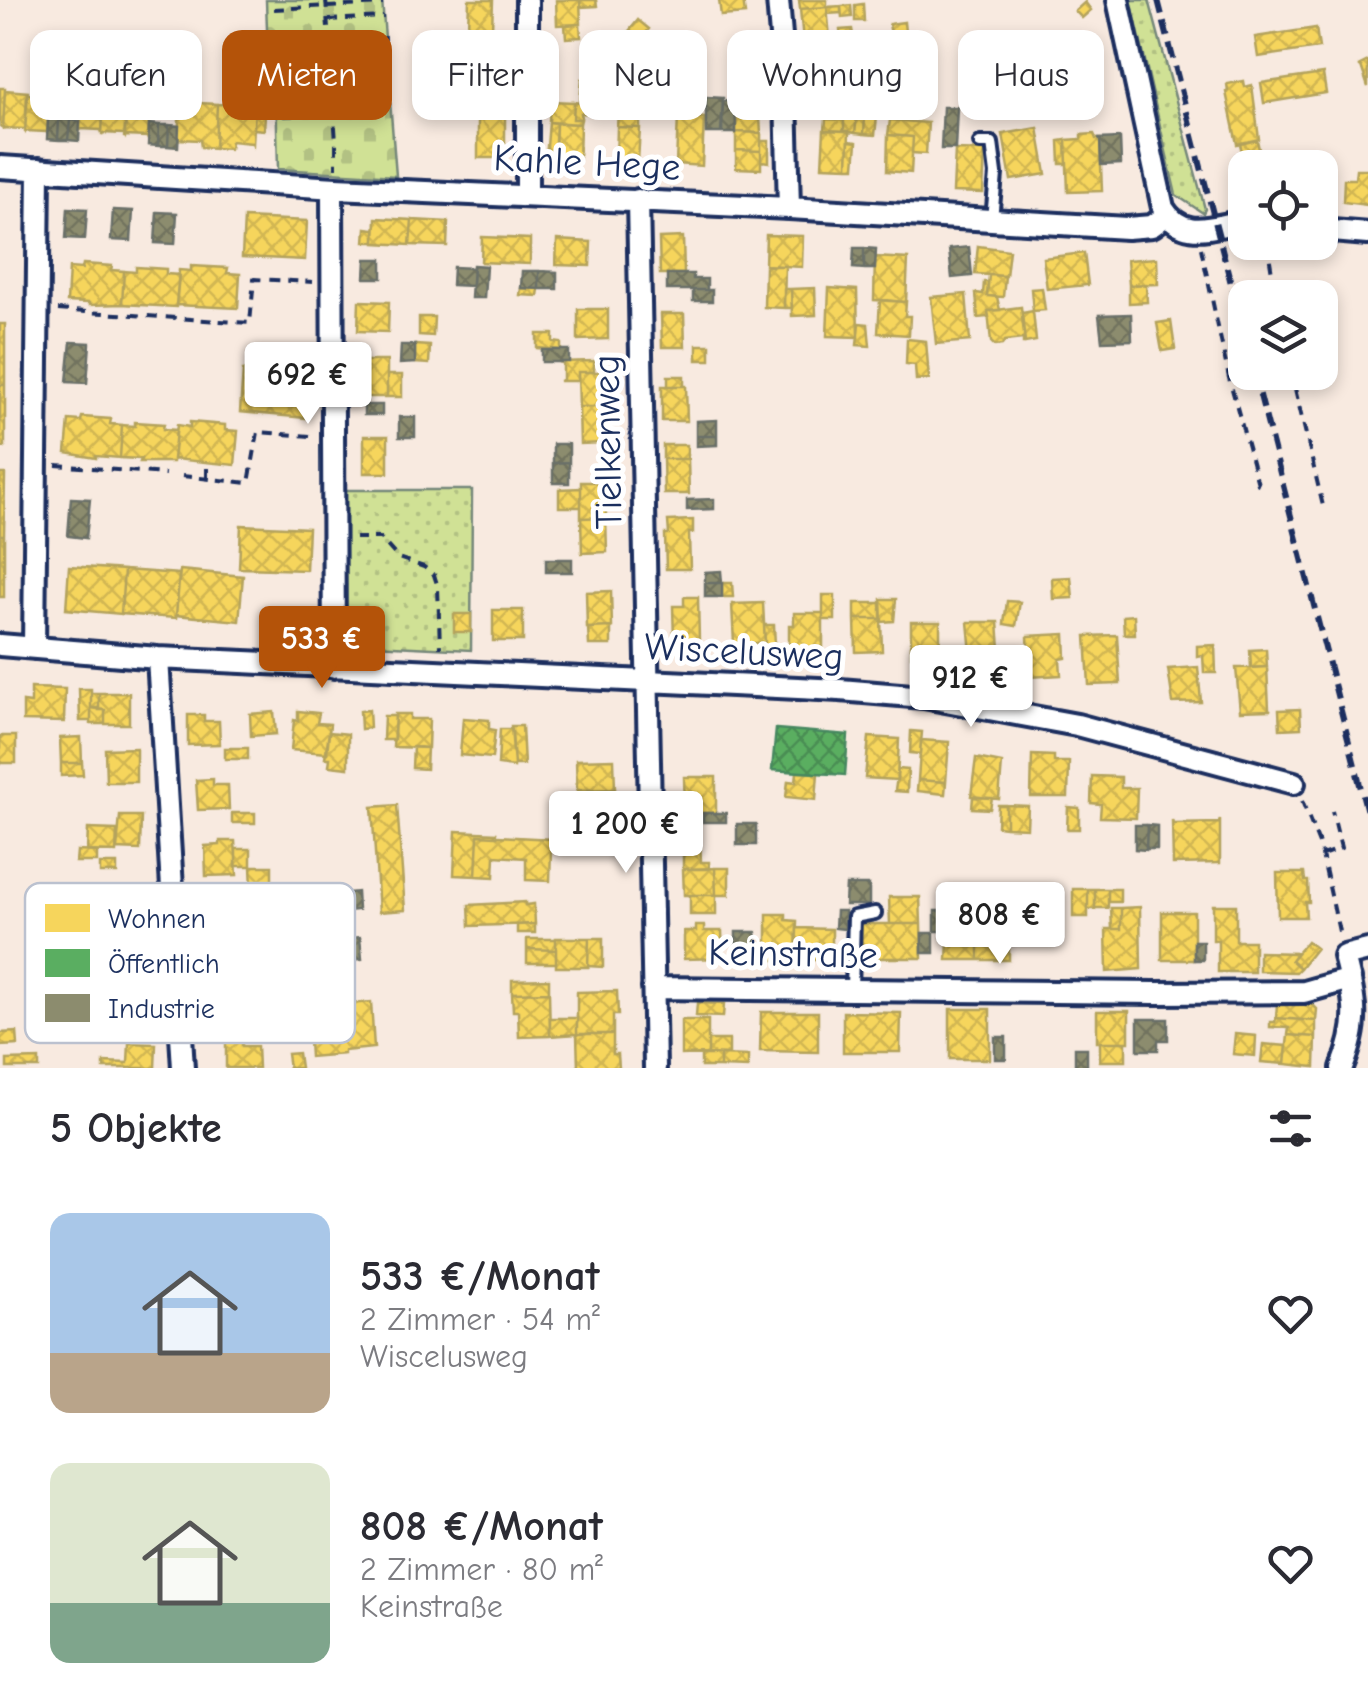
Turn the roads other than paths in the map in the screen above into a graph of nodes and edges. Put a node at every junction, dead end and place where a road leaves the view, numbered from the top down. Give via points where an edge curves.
1 (527, 0) edge
2 (778, 0) edge
3 (1118, 0) edge
4 (980, 143) dead end
5 (0, 167) edge
6 (39, 169) junction
7 (334, 188) junction
8 (527, 195) junction
9 (638, 200) junction
10 (789, 208) junction
11 (1166, 215) junction
12 (992, 220) junction
13 (1228, 224) edge
14 (1338, 232) edge
15 (1368, 234) edge
16 (0, 645) edge
17 (34, 648) junction
18 (158, 658) junction
19 (334, 666) junction
20 (648, 682) junction
21 (1294, 783) road end
22 (172, 883) edge
23 (875, 913) dead end
24 (1368, 950) edge
25 (1350, 980) junction
26 (653, 988) junction
27 (852, 990) junction
28 (181, 1043) edge
29 (183, 1068) edge
30 (655, 1068) edge
31 (1342, 1068) edge

1 - 8 street
2 - 10 street
3 - 11 street
4 - 12 lane via 992,143
5 - 6 street, Kahle Hege
6 - 7 street, Kahle Hege
6 - 17 street
7 - 8 street, Kahle Hege
7 - 19 street
8 - 9 street, Kahle Hege
9 - 10 street, Kahle Hege
9 - 20 street, Tielkenweg
10 - 12 street, Kahle Hege
11 - 12 street, Kahle Hege via 1152,226 1127,228
11 - 13 street via 1198,230
14 - 15 street
16 - 17 street, Wiscelusweg
17 - 18 street, Wiscelusweg
18 - 19 street, Wiscelusweg
18 - 22 street
19 - 20 street, Wiscelusweg
20 - 21 street, Wiscelusweg via 924,697 1077,725
20 - 26 street, Tielkenweg
23 - 27 lane via 854,918
24 - 25 street via 1344,956
25 - 27 street, Keinstraße via 1304,992
25 - 31 street via 1355,1029
26 - 27 street, Keinstraße
26 - 30 street, Tielkenweg
28 - 29 street

